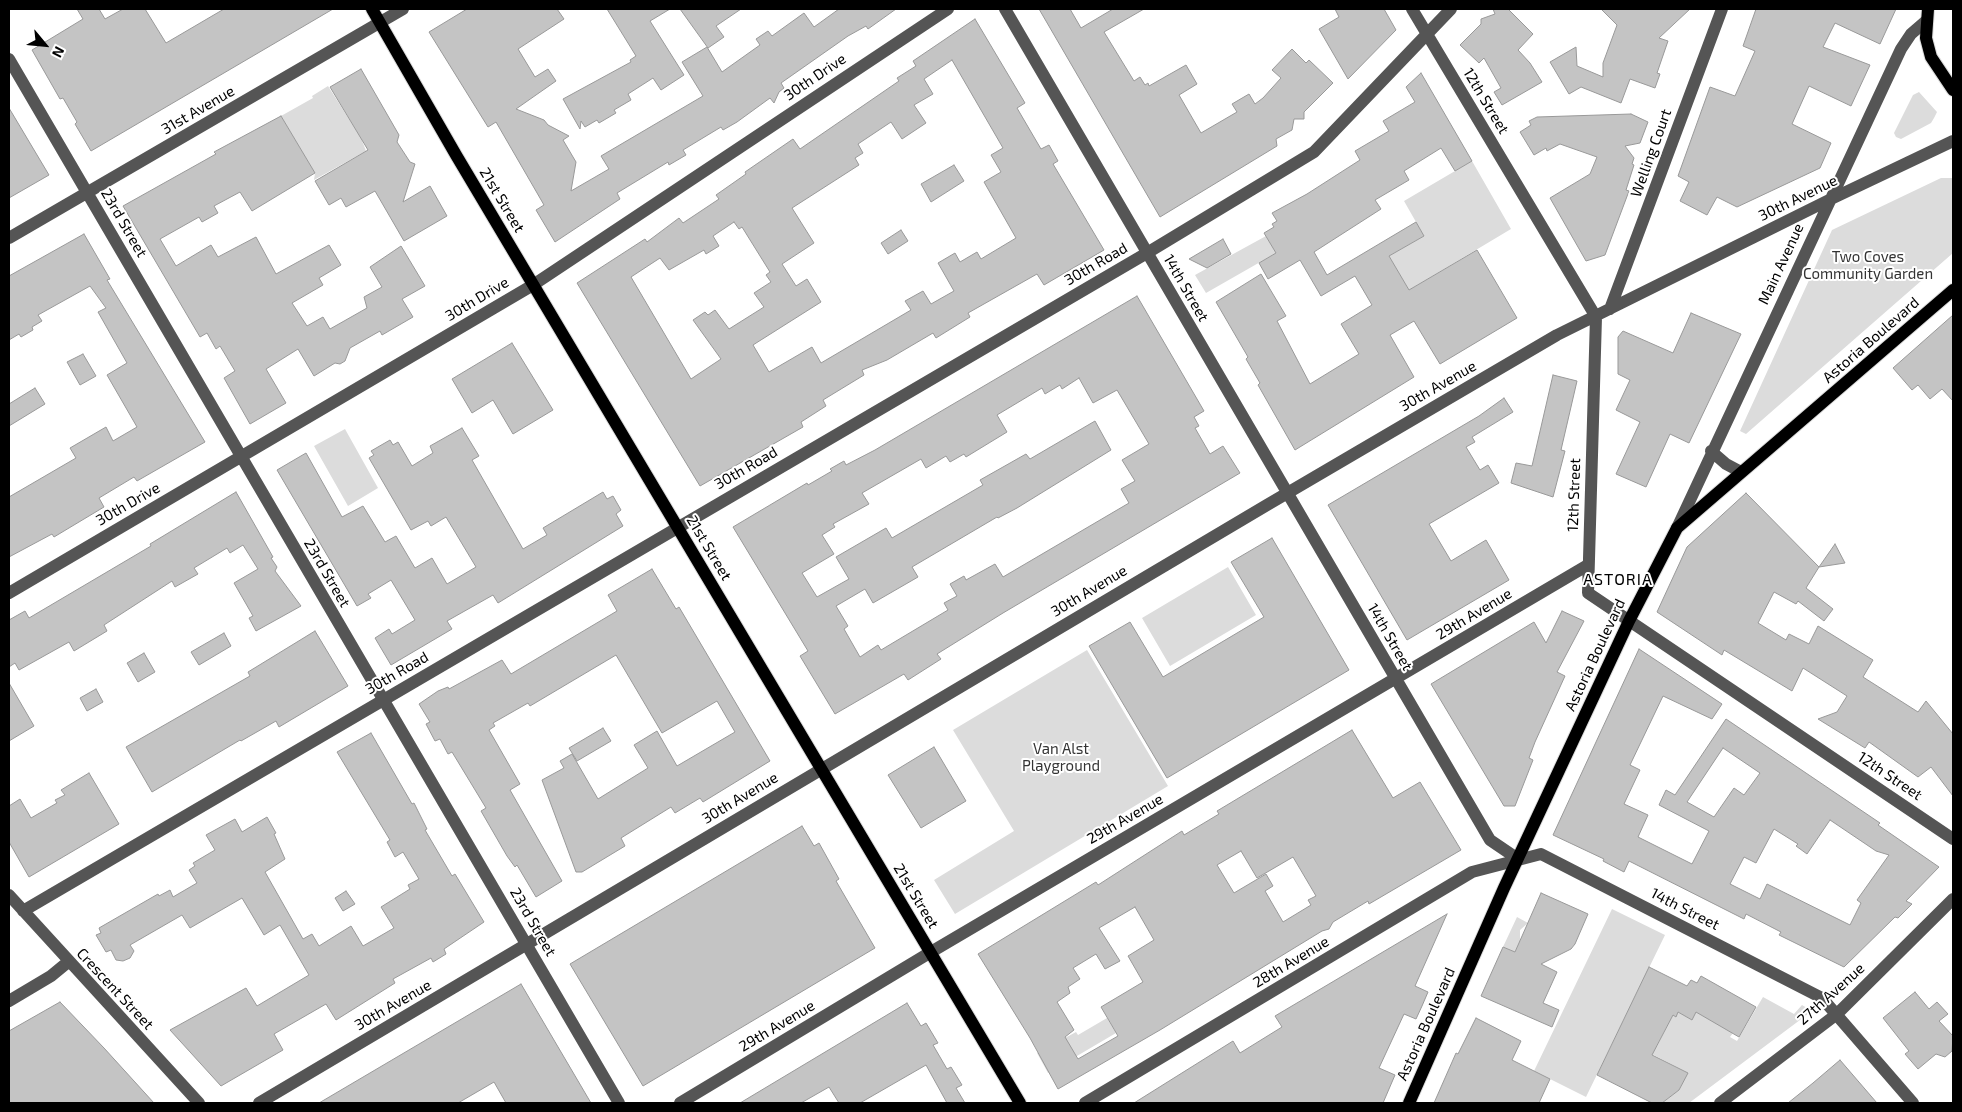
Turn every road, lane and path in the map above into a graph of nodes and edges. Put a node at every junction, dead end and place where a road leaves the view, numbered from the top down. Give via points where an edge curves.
1 (372, 9) edge
2 (403, 9) edge
3 (948, 9) edge
4 (1004, 9) edge
5 (1412, 9) edge
6 (1451, 9) edge
7 (1722, 9) edge
8 (1927, 15) edge
9 (380, 22) junction
10 (1426, 34) junction
11 (9, 59) edge
12 (1953, 90) edge
13 (1953, 141) edge
14 (87, 192) junction
15 (1829, 200) junction
16 (9, 238) edge
17 (1147, 253) junction
18 (533, 285) junction
19 (1953, 290) edge
20 (1610, 309) junction
21 (1596, 317) junction
22 (1711, 451) junction
23 (241, 457) junction
24 (1742, 472) junction
25 (1287, 493) junction
26 (677, 527) junction
27 (1677, 528) junction
28 (1588, 565) junction
29 (9, 593) edge
30 (1629, 621) junction
31 (1396, 679) junction
32 (382, 700) junction
33 (820, 769) junction
34 (1953, 839) edge
35 (1518, 859) junction
36 (9, 895) edge
37 (1953, 899) edge
38 (23, 911) junction
39 (528, 945) junction
40 (931, 952) junction
41 (68, 962) junction
42 (9, 1001) edge
43 (1837, 1014) junction
44 (199, 1103) edge
45 (259, 1103) edge
46 (619, 1103) edge
47 (680, 1103) edge
48 (1020, 1103) edge
49 (1085, 1103) edge
50 (1409, 1103) edge
51 (1720, 1103) edge
52 (1913, 1103) edge

1 - 9 main road, 21st Street
2 - 9 street, 31st Avenue
3 - 18 street, 30th Drive
4 - 17 street, 14th Street
5 - 10 street, 12th Street
6 - 10 street, 30th Road
7 - 20 street, Welling Court
8 - 12 main road via 1926,38 1931,57
8 - 15 street, Main Avenue via 1901,49
9 - 14 street, 31st Avenue
9 - 18 main road, 21st Street
10 - 17 street, 30th Road via 1314,152
10 - 21 street, 12th Street
11 - 14 street, 23rd Street
13 - 15 street, 30th Avenue
14 - 16 street, 31st Avenue
14 - 23 street, 23rd Street
15 - 20 street, 30th Avenue
15 - 22 street, Main Avenue
17 - 25 street, 14th Street
17 - 26 street, 30th Road
18 - 23 street, 30th Drive
18 - 26 main road, 21st Street
19 - 24 main road, Astoria Boulevard
20 - 21 street, 30th Avenue
21 - 25 street, 30th Avenue via 1557,335
21 - 28 street, 12th Street
22 - 24 street
22 - 27 street, Main Avenue
23 - 29 street, 30th Drive
23 - 32 street, 23rd Street
24 - 27 main road, Astoria Boulevard
25 - 31 street, 14th Street
25 - 33 street, 30th Avenue
26 - 32 street, 30th Road
26 - 33 main road, 21st Street
27 - 30 main road, Astoria Boulevard
28 - 30 street, 12th Street via 1588,593
28 - 31 street, 29th Avenue
30 - 34 street, 12th Street
30 - 35 main road, Astoria Boulevard
31 - 35 street, 14th Street via 1490,840
31 - 40 street, 29th Avenue
32 - 38 street, 30th Road
32 - 39 street, 23rd Street
33 - 39 street, 30th Avenue
33 - 40 main road, 21st Street
35 - 43 street, 14th Street via 1542,854 1822,998
35 - 49 street, 28th Avenue via 1472,872
35 - 50 main road, Astoria Boulevard
36 - 38 street, Crescent Street
37 - 43 street, 27th Avenue
38 - 41 street, Crescent Street
39 - 45 street, 30th Avenue
39 - 46 street, 23rd Street
40 - 47 street, 29th Avenue
40 - 48 main road, 21st Street
41 - 42 street
41 - 44 street, Crescent Street
43 - 51 street, 27th Avenue
43 - 52 street, 14th Street

